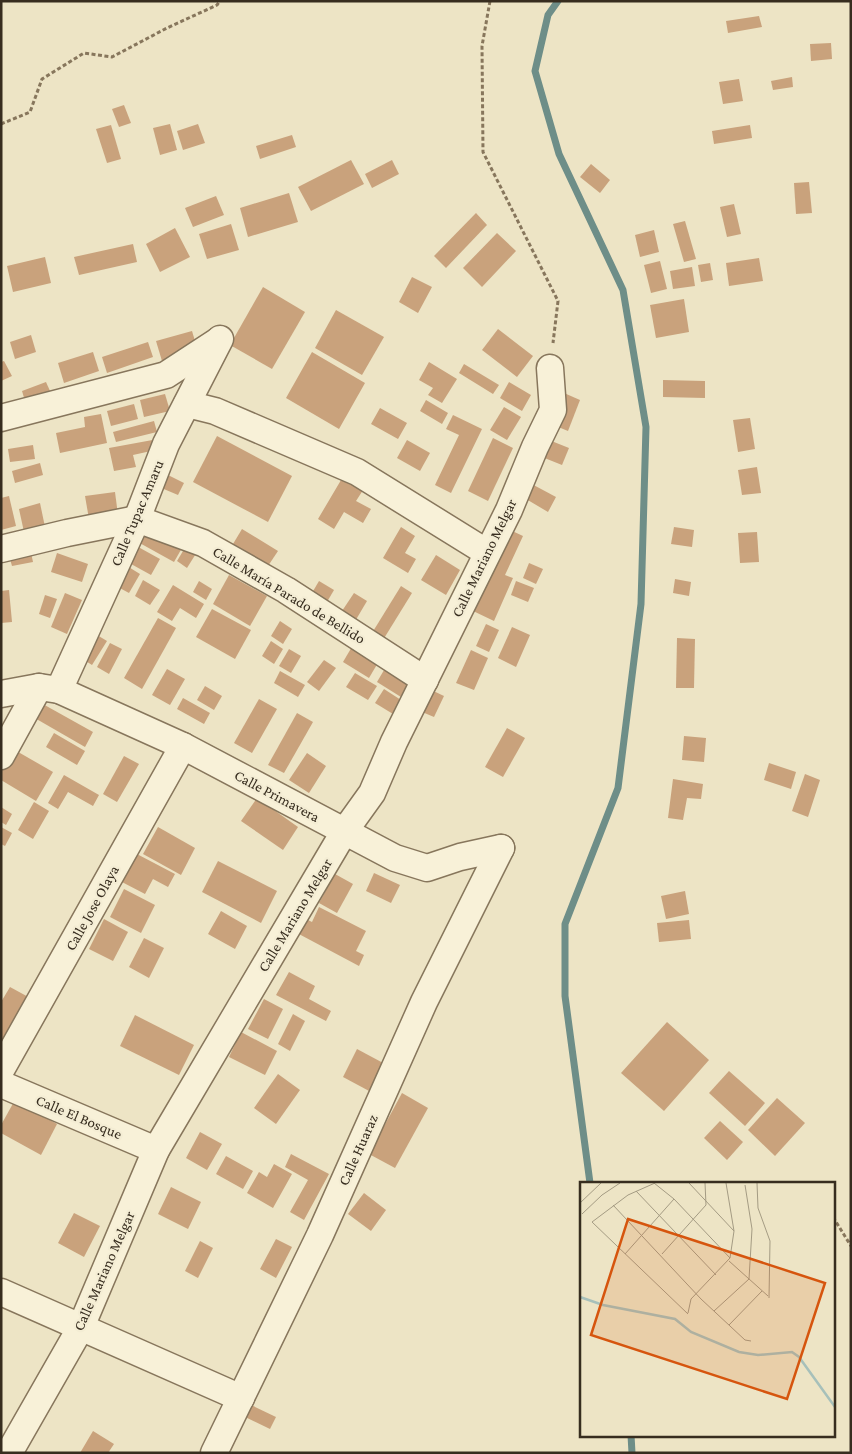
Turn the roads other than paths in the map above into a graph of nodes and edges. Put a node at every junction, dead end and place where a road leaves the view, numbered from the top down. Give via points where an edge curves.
1 (550, 368) road end
2 (186, 404) junction
3 (1, 418) edge
4 (137, 519) junction
5 (1, 549) edge
6 (486, 552) junction
7 (425, 680) junction
8 (49, 688) junction
9 (1, 694) edge
10 (183, 746) junction
11 (1, 756) edge
12 (344, 832) junction
13 (501, 848) joint
14 (1, 1070) edge
15 (1, 1084) edge
16 (156, 1150) junction
17 (1, 1292) edge
18 (81, 1327) junction
19 (241, 1398) junction
20 (10, 1453) edge
21 (214, 1453) edge

1 - 6 street, Calle Mariano Melgar via 553,410 509,510
2 - 3 street, Calle Tupac Amaru via 220,339 166,375
2 - 4 street, Calle Tupac Amaru via 166,444
2 - 6 street via 215,411 357,472
4 - 5 street
4 - 7 street, Calle María Parado de Bellido via 203,543 286,590
4 - 8 street, Calle Tupac Amaru
6 - 7 street, Calle Mariano Melgar
7 - 12 street, Calle Mariano Melgar via 372,793
8 - 9 street
8 - 10 street, Calle Primavera
8 - 11 street, Calle Tupac Amaru
10 - 12 street, Calle Primavera
10 - 14 street, Calle Jose Olaya
12 - 13 street, Calle Primavera via 395,858 427,868
12 - 16 street, Calle Mariano Melgar
13 - 19 street, Calle Huaraz via 424,1002 320,1235
15 - 16 street, Calle El Bosque
16 - 18 street, Calle Mariano Melgar
17 - 18 street
18 - 19 street
18 - 20 street, Calle Mariano Melgar
19 - 21 street, Calle Huaraz

